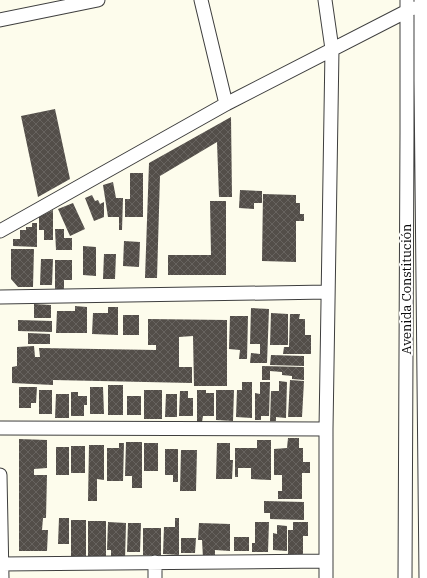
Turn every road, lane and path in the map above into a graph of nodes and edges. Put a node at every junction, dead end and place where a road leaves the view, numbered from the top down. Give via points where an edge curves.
1 (98, 0) edge
2 (201, 0) edge
3 (325, 0) edge
4 (423, 1) edge
5 (407, 6) edge
6 (0, 20) edge
7 (332, 49) junction
8 (226, 104) junction
9 (407, 138) junction
10 (424, 139) edge
11 (0, 231) edge
12 (328, 292) junction
13 (0, 297) edge
14 (0, 428) edge
15 (326, 428) junction
16 (0, 475) edge
17 (326, 561) junction
18 (155, 562) junction
19 (2, 564) junction
20 (2, 578) edge
21 (155, 578) edge
22 (326, 578) edge
23 (404, 578) edge
24 (426, 578) edge

1 - 6 street
2 - 8 street
3 - 7 street
4 - 5 street
4 - 10 street
5 - 7 street
5 - 9 street, Avenida Constitución
7 - 8 street
7 - 12 street
8 - 11 street
9 - 10 street
9 - 23 street, Avenida Constitución
10 - 24 street
12 - 13 street
12 - 15 street
14 - 15 street
15 - 17 street
16 - 19 street
17 - 18 street
17 - 22 street
18 - 19 street
18 - 21 street
19 - 20 street

